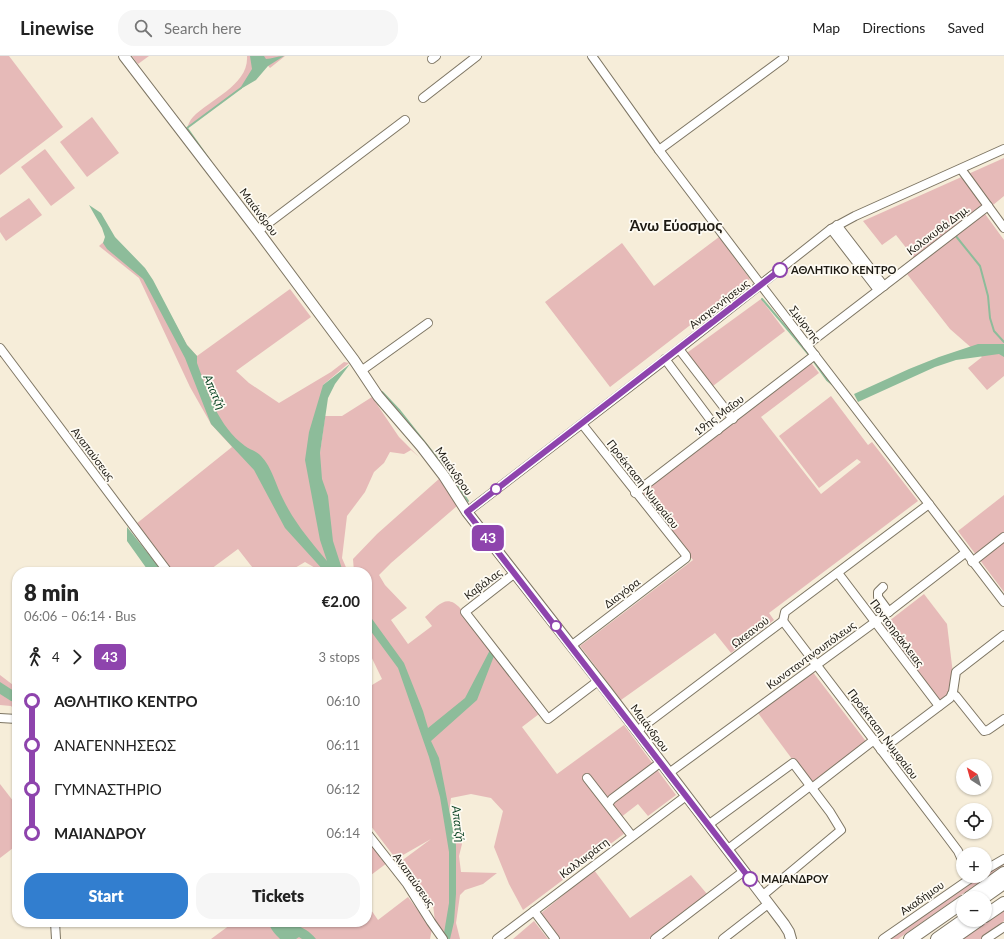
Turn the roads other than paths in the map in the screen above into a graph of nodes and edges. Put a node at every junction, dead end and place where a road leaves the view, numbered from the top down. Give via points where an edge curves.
1 (124, 56) edge
2 (476, 56) edge
3 (592, 56) edge
4 (784, 58) dead end
5 (423, 98) dead end
6 (405, 120) dead end
7 (1004, 149) edge
8 (659, 150) junction
9 (958, 170) junction
10 (988, 206) junction
11 (834, 227) junction
12 (1004, 228) edge
13 (258, 231) junction
14 (761, 285) junction
15 (881, 288) junction
16 (428, 323) dead end
17 (807, 345) junction
18 (0, 348) edge
19 (679, 349) junction
20 (815, 355) junction
21 (665, 359) junction
22 (361, 371) junction
23 (733, 419) junction
24 (582, 424) junction
25 (718, 430) junction
26 (635, 493) junction
27 (929, 504) junction
28 (467, 512) junction
29 (1004, 537) edge
30 (965, 553) junction
31 (686, 558) joint
32 (972, 562) junction
33 (164, 567) edge
34 (515, 573) junction
35 (838, 573) junction
36 (883, 587) dead end
37 (1004, 602) edge
38 (889, 612) junction
39 (783, 621) junction
40 (875, 621) junction
41 (1004, 635) edge
42 (571, 646) junction
43 (817, 664) junction
44 (598, 680) junction
45 (952, 694) junction
46 (939, 706) junction
47 (0, 718) edge
48 (12, 719) edge
49 (1004, 719) edge
50 (637, 731) junction
51 (874, 740) junction
52 (881, 750) junction
53 (661, 762) junction
54 (669, 773) junction
55 (587, 778) dead end
56 (811, 787) junction
57 (686, 796) junction
58 (608, 804) junction
59 (708, 825) junction
60 (632, 836) junction
61 (372, 839) edge
62 (956, 848) edge
63 (727, 850) junction
64 (1004, 859) edge
65 (992, 866) edge
66 (744, 871) junction
67 (1004, 873) edge
68 (964, 883) edge
69 (1004, 883) edge
70 (979, 891) edge
71 (992, 892) edge
72 (1004, 892) edge
73 (762, 896) junction
74 (992, 900) edge
75 (1004, 903) edge
76 (768, 904) junction
77 (956, 907) edge
78 (534, 911) junction
79 (992, 911) edge
80 (956, 917) edge
81 (956, 925) edge
82 (55, 927) edge
83 (969, 927) edge
84 (1004, 927) edge
85 (56, 939) edge
86 (443, 939) edge
87 (497, 939) edge
88 (555, 939) edge
89 (655, 939) edge
90 (723, 939) edge
91 (790, 939) edge
92 (883, 939) edge
93 (910, 939) edge
94 (924, 939) edge
95 (936, 939) edge
96 (952, 939) edge
97 (986, 939) edge

1 - 13 main road, Μαιάνδρου
2 - 5 street
3 - 8 street, Σμύρνης
4 - 8 street
6 - 13 street
7 - 9 street, Αναγεννήσεως
8 - 14 street, Σμύρνης
9 - 10 street via 979,203
9 - 11 street, Αναγεννήσεως
10 - 12 street
10 - 15 street, Κολοκυθά Δημ.
11 - 14 street, Αναγεννήσεως
11 - 15 street
13 - 22 main road, Μαιάνδρου
14 - 17 street, Σμύρνης
14 - 19 street, Αναγεννήσεως
15 - 17 street, Κολοκυθά Δημ.
16 - 22 street
17 - 20 street, Σμύρνης
18 - 33 street, Αναπαύσεως
19 - 21 street, Αναγεννήσεως
19 - 23 street
20 - 23 street, 19ης Μαΐου
20 - 27 street, Σμύρνης
21 - 24 street, Αναγεννήσεως
21 - 25 street
22 - 28 main road, Μαιάνδρου via 378,396 426,452
23 - 25 street, 19ης Μαΐου
24 - 26 street, Προέκταση Νυμφαίου
24 - 28 street, Αναγεννήσεως
25 - 26 street, 19ης Μαΐου
26 - 31 street, Προέκταση Νυμφαίου
27 - 30 street, Σμύρνης
27 - 35 street, Ωκεανού
28 - 34 main road, Μαιάνδρου
29 - 32 street
30 - 32 street, Σμύρνης
30 - 38 street, Κωνσταντινουπόλεως
31 - 42 street, Διαγόρα
32 - 37 street, Σμύρνης
34 - 42 main road, Μαιάνδρου
34 - 44 street, Καβάλας via 465,612 548,719
35 - 39 street, Ωκεανού via 786,612
35 - 40 street, Ποντοηράκλειας
36 - 38 street via 878,592 878,597
38 - 40 street, Κωνσταντινουπόλεως
39 - 43 street, Προέκταση Νυμφαίου
39 - 50 street, Ωκεανού
40 - 43 street, Κωνσταντινουπόλεως
40 - 46 street, Ποντοηράκλειας
41 - 45 street via 956,672
42 - 44 main road, Μαιάνδρου
43 - 51 street, Προέκταση Νυμφαίου
43 - 54 street, Κωνσταντινουπόλεως
44 - 50 main road, Μαιάνδρου
45 - 46 street
45 - 49 street via 984,731
46 - 52 street
47 - 48 street
50 - 53 main road, Μαιάνδρου
51 - 52 street, Προέκταση Νυμφαίου
51 - 56 street
52 - 62 street, Προέκταση Νυμφαίου
53 - 54 main road, Μαιάνδρου
53 - 58 street
54 - 57 main road, Μαιάνδρου
55 - 58 street
56 - 59 street via 793,763
56 - 63 street
56 - 73 street via 841,830
57 - 59 main road, Μαιάνδρου
57 - 60 street, Καλλικράτη
58 - 60 street
59 - 63 main road, Μαιάνδρου
60 - 78 street, Καλλικράτη
61 - 86 street, Αναπαύσεως via 407,884
63 - 66 main road, Μαιάνδρου
64 - 65 street
66 - 73 main road, Μαιάνδρου
66 - 89 street
67 - 70 highway
68 - 92 street, Ακαδήμου
69 - 71 highway
72 - 74 highway
73 - 76 main road, Μαιάνδρου
75 - 79 highway
76 - 90 street
76 - 91 main road, Μαιάνδρου via 787,930
77 - 93 highway
78 - 87 street, Καλλικράτη
78 - 88 street
80 - 94 highway
81 - 95 highway
82 - 85 street
83 - 96 highway
84 - 97 street

